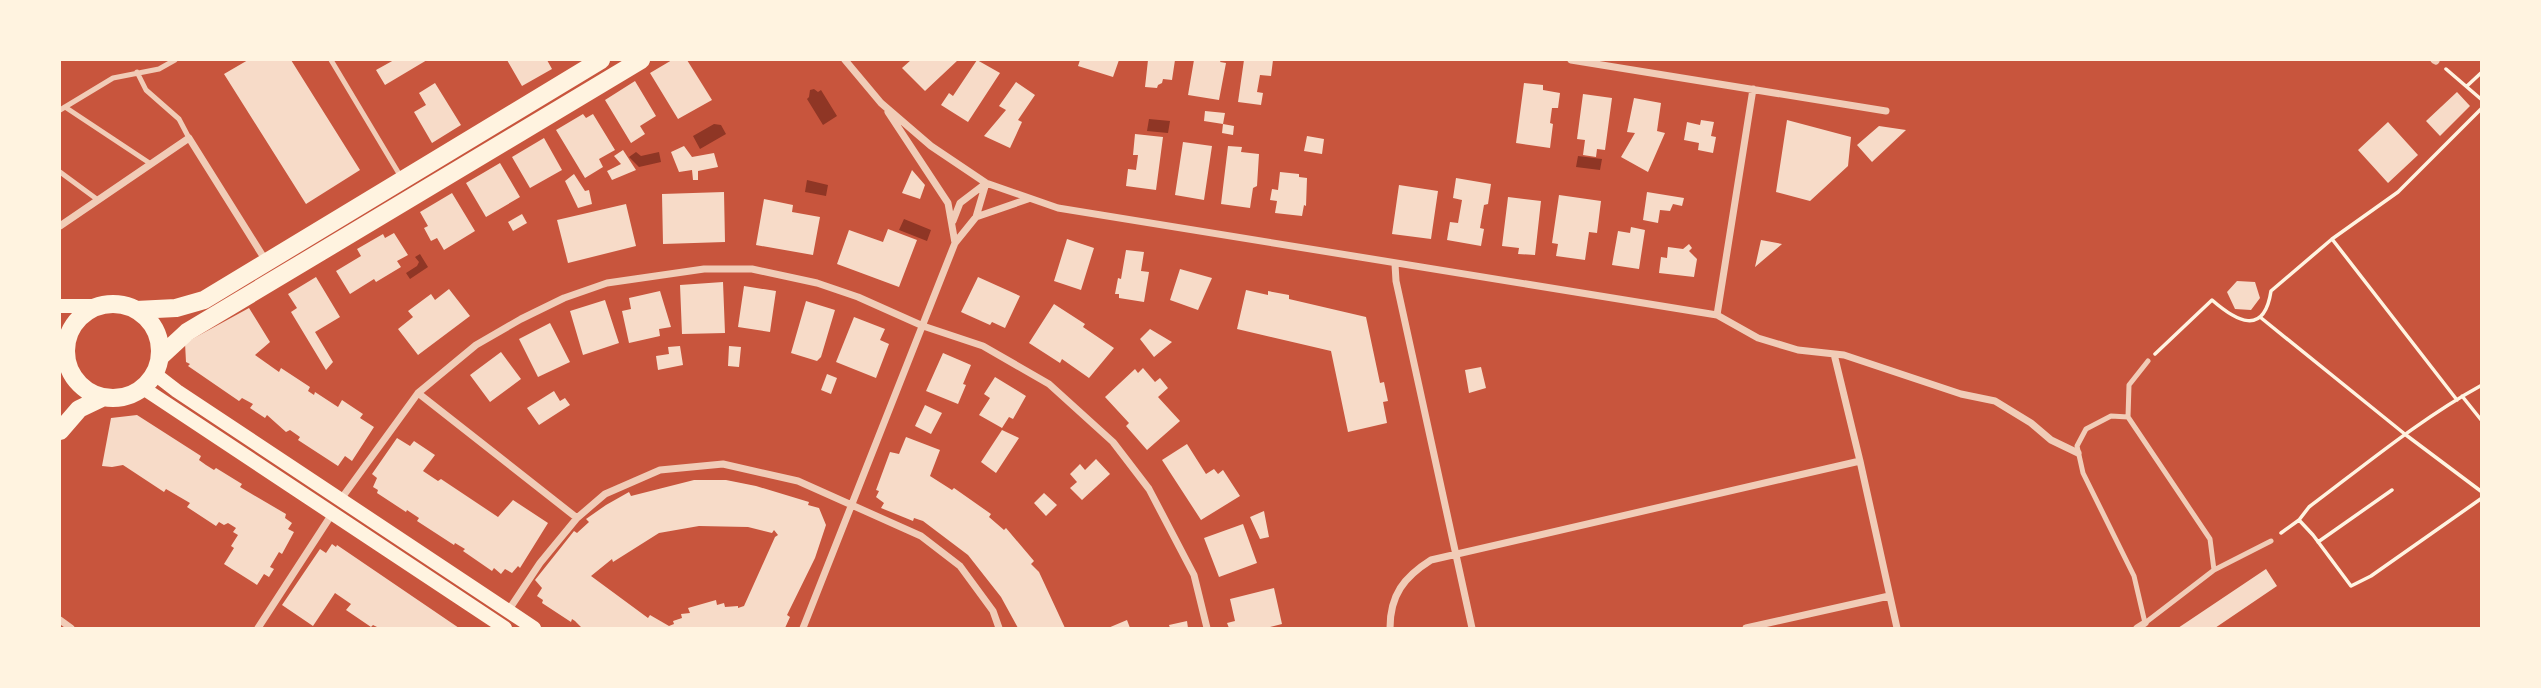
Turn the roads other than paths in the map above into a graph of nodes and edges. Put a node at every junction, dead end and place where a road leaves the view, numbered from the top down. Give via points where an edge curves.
1 (174, 60) edge
2 (331, 60) edge
3 (601, 60) edge
4 (641, 60) edge
5 (845, 60) edge
6 (1571, 60) edge
7 (137, 72) junction
8 (1753, 89) junction
9 (881, 103) junction
10 (62, 109) edge
11 (1886, 110) dead end
12 (190, 138) junction
13 (151, 164) junction
14 (60, 172) edge
15 (402, 180) junction
16 (986, 183) junction
17 (1028, 198) junction
18 (98, 200) junction
19 (976, 217) junction
20 (953, 221) junction
21 (60, 226) edge
22 (955, 243) junction
23 (266, 262) junction
24 (1395, 264) junction
25 (60, 306) edge
26 (100, 306) junction
27 (136, 310) junction
28 (1717, 315) junction
29 (923, 326) junction
30 (1834, 354) junction
31 (63, 356) edge
32 (160, 356) junction
33 (2148, 361) road end
34 (149, 381) junction
35 (418, 393) junction
36 (102, 398) junction
37 (2128, 417) junction
38 (60, 431) edge
39 (2078, 453) junction
40 (1860, 461) junction
41 (341, 499) junction
42 (851, 503) junction
43 (332, 514) junction
44 (577, 518) junction
45 (2271, 541) road end
46 (1455, 553) junction
47 (2214, 570) junction
48 (1889, 596) junction
49 (507, 611) junction
50 (1392, 617) junction
51 (60, 622) edge
52 (2145, 623) junction
53 (71, 628) edge
54 (258, 628) edge
55 (505, 628) edge
56 (534, 628) edge
57 (803, 628) edge
58 (999, 628) edge
59 (1207, 628) edge
60 (1383, 628) edge
61 (1391, 628) edge
62 (1472, 628) edge
63 (1746, 628) edge
64 (1897, 628) edge
65 (2137, 628) edge

1 - 7 lane via 159,69
2 - 15 lane
3 - 15 main road
4 - 32 main road via 187,332
5 - 9 street
6 - 8 street
7 - 10 lane via 113,78
7 - 12 lane via 146,90 179,118
8 - 11 street
8 - 28 street
9 - 16 street via 931,146
9 - 20 street via 930,173
10 - 13 lane
12 - 13 street
12 - 23 street
13 - 18 street
14 - 18 lane
15 - 23 main road
16 - 17 street
16 - 19 street
16 - 20 street via 960,203
17 - 19 street
17 - 24 street via 1067,210
18 - 21 street
19 - 22 street
20 - 22 street
22 - 29 street
23 - 27 main road via 193,305
24 - 28 street
24 - 46 street
25 - 26 main road
26 - 27 main road via 118,304
26 - 31 main road via 77,321
27 - 32 main road via 156,330
28 - 30 street via 1758,338 1798,350
29 - 35 street via 817,283 752,269 675,272 607,283 531,313 476,345
29 - 42 street
29 - 59 street via 983,346 1049,384 1113,442 1149,489 1194,575
30 - 39 street via 1995,401
30 - 40 street
31 - 36 main road via 83,387
32 - 34 main road
33 - 37 lane via 2129,385
34 - 36 main road via 127,397
34 - 41 main road via 177,391
34 - 43 main road
35 - 41 street
35 - 44 street
36 - 38 main road via 79,409
37 - 39 lane via 2111,416 2087,429
37 - 47 lane via 2210,539
39 - 52 lane via 2083,473 2133,576
40 - 46 street
40 - 48 street
41 - 49 main road
42 - 44 street via 798,481 723,464 660,470 605,494
42 - 57 street
42 - 58 street via 921,536 960,566 993,611
43 - 54 street
43 - 55 main road
44 - 49 street
45 - 47 lane
46 - 50 street via 1411,572 1400,587
46 - 62 street
47 - 52 lane
48 - 63 street
48 - 64 street
49 - 56 main road
50 - 60 street
50 - 61 street
51 - 53 street
52 - 65 street

